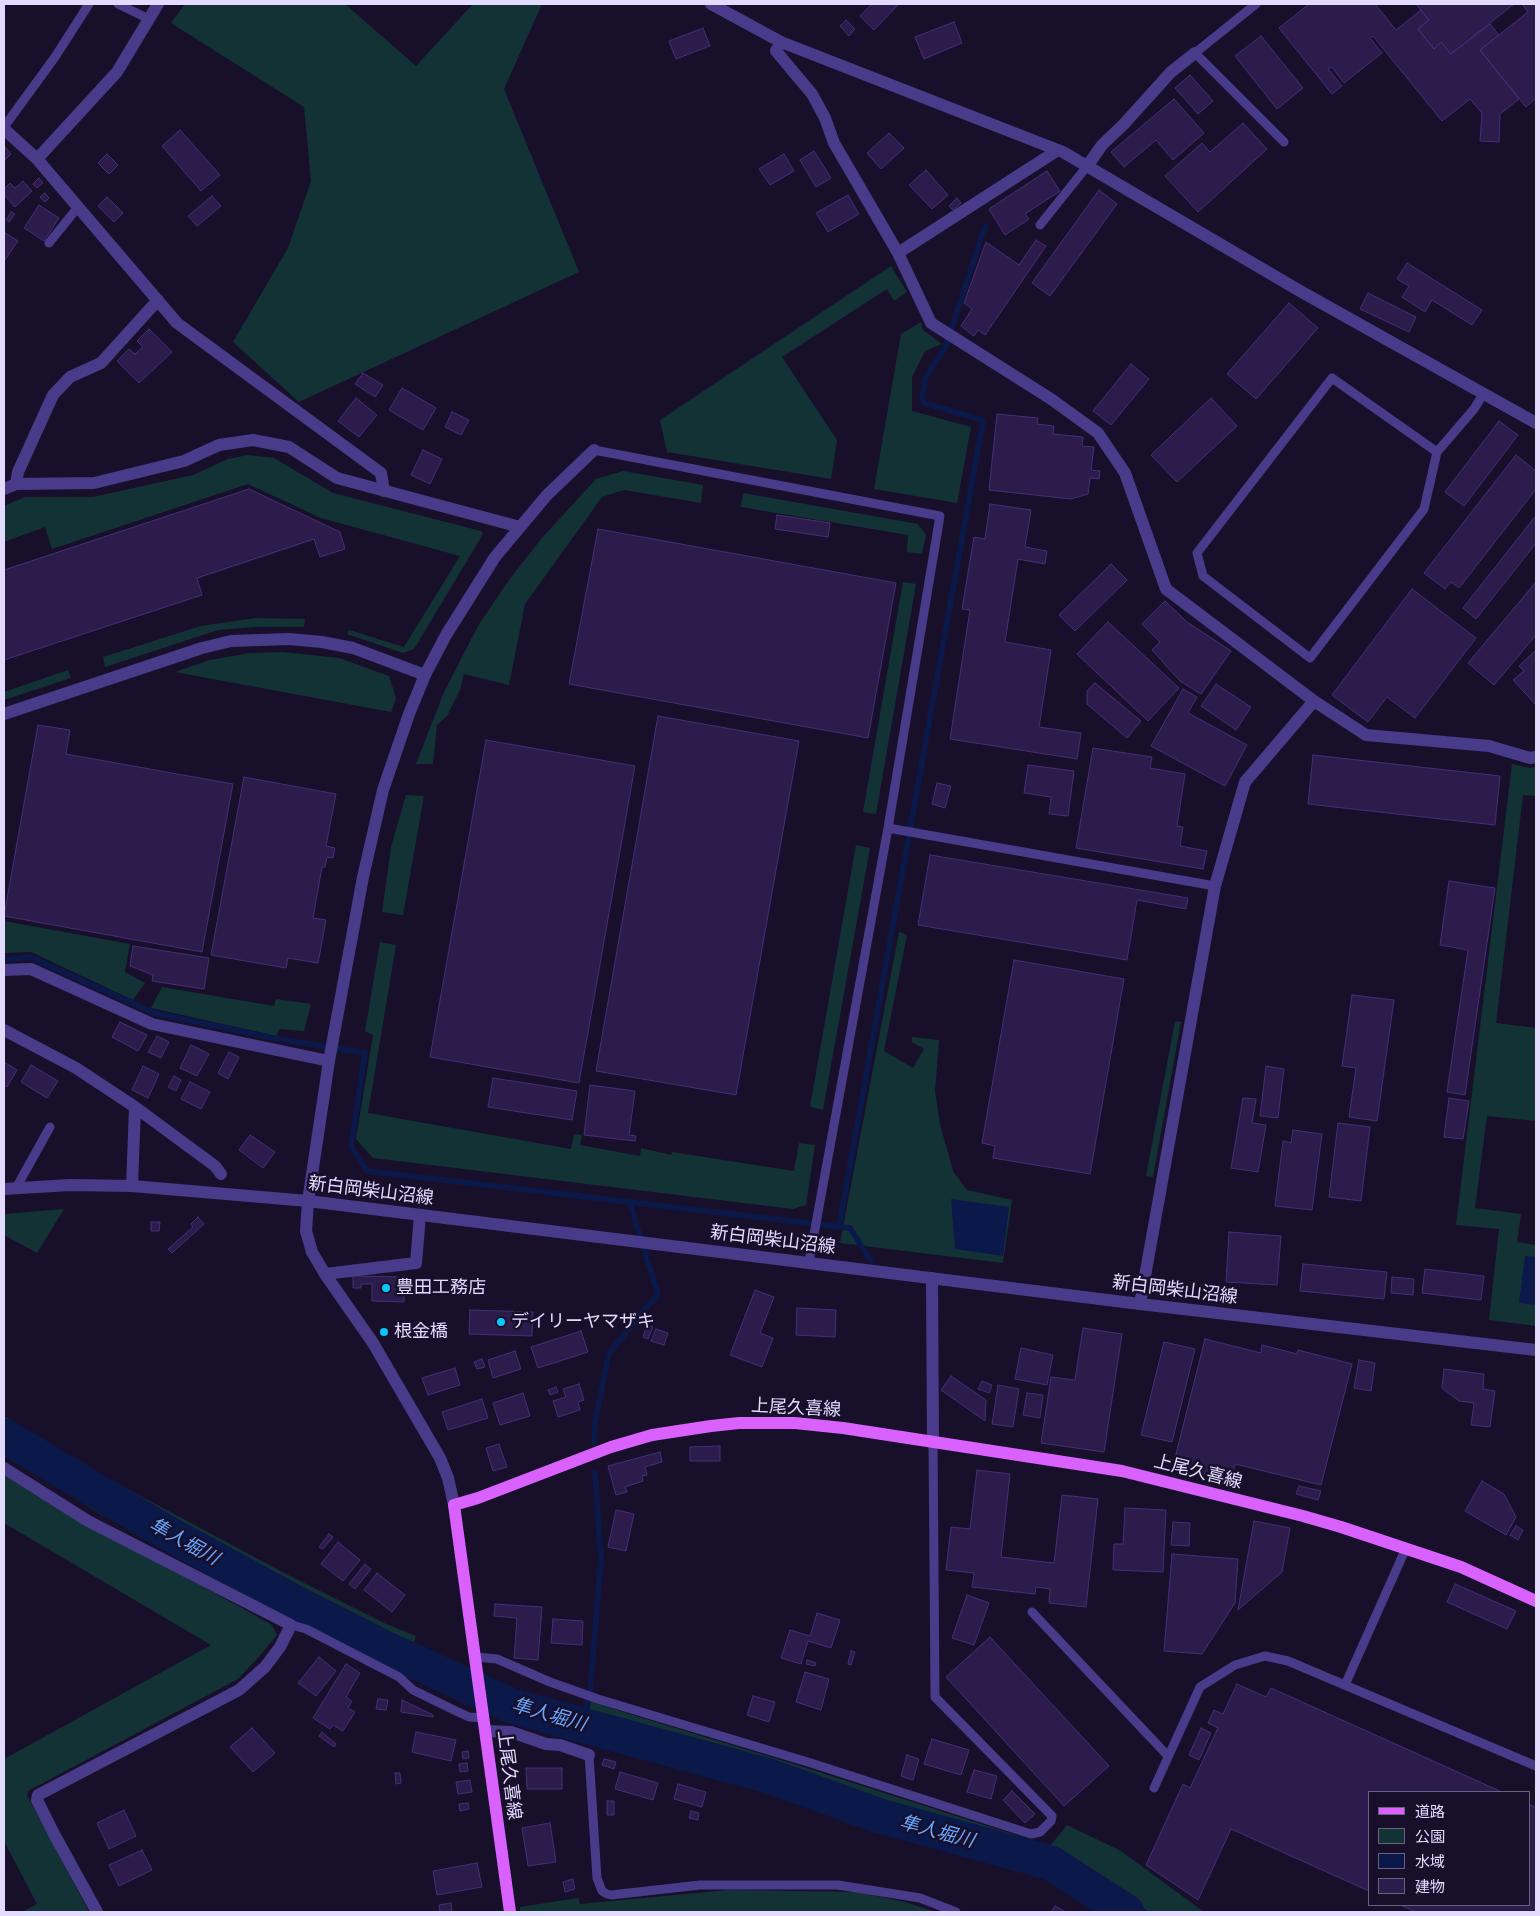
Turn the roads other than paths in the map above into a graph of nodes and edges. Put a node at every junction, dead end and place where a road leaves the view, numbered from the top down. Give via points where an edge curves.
1 (89, 4) edge
2 (118, 4) edge
3 (158, 4) edge
4 (711, 4) edge
5 (1256, 4) edge
6 (149, 19) junction
7 (781, 42) junction
8 (1195, 53) junction
9 (4, 128) edge
10 (1284, 142) dead end
11 (1058, 150) junction
12 (37, 159) junction
13 (1088, 165) junction
14 (78, 207) junction
15 (1040, 225) dead end
16 (49, 243) dead end
17 (898, 253) junction
18 (158, 300) junction
19 (1484, 393) junction
20 (1536, 423) edge
21 (594, 450) joint
22 (1437, 452) junction
23 (16, 484) junction
24 (4, 489) edge
25 (384, 491) junction
26 (520, 527) junction
27 (425, 675) junction
28 (1314, 701) junction
29 (4, 714) edge
30 (1536, 757) edge
31 (888, 828) junction
32 (1215, 886) junction
33 (4, 970) edge
34 (4, 1030) edge
35 (329, 1061) junction
36 (135, 1107) junction
37 (50, 1127) dead end
38 (221, 1174) dead end
39 (132, 1186) junction
40 (10, 1189) edge
41 (308, 1201) junction
42 (420, 1215) junction
43 (809, 1262) junction
44 (325, 1274) junction
45 (932, 1278) junction
46 (1140, 1304) junction
47 (1536, 1350) edge
48 (933, 1442) junction
49 (4, 1468) edge
50 (454, 1504) junction
51 (1406, 1548) junction
52 (1536, 1601) edge
53 (1032, 1612) dead end
54 (291, 1625) junction
55 (476, 1657) junction
56 (1346, 1685) junction
57 (485, 1722) junction
58 (589, 1755) joint
59 (1168, 1756) junction
60 (1535, 1762) edge
61 (1154, 1788) dead end
62 (97, 1912) edge
63 (510, 1912) edge
64 (956, 1912) edge

1 - 9 lane
2 - 6 lane
3 - 6 street
4 - 7 street
5 - 8 lane
6 - 12 street via 117,72
7 - 11 street
7 - 17 street via 776,51 812,94 834,143
8 - 10 lane
8 - 13 street via 1171,72 1102,145
9 - 12 street
11 - 13 street
11 - 17 street
12 - 14 street
13 - 15 lane
13 - 19 street via 1300,291
14 - 16 lane
14 - 18 street
17 - 28 street via 931,323 1098,433 1125,473 1166,589
18 - 23 street via 101,363 70,377 53,395 18,472
18 - 25 street via 177,323 382,473
19 - 20 street
19 - 22 lane via 1474,410
21 - 26 street
21 - 31 lane via 940,516
22 - 22 lane via 1332,378 1197,553 1203,576 1310,658 1424,509
23 - 24 street
23 - 25 street via 94,483 184,461 219,446 253,440 289,447 337,478
25 - 26 street
26 - 27 street via 470,594
27 - 29 street via 353,648 322,642 289,639 231,641
27 - 35 street via 395,752 373,830
28 - 30 street via 1366,735 1489,746
28 - 32 street via 1245,782
31 - 32 lane
31 - 43 lane
32 - 46 street
33 - 35 street via 31,969 152,1024
34 - 36 street via 76,1068
35 - 41 street
36 - 38 street via 215,1166
36 - 39 street
37 - 40 lane
39 - 40 street, 新白岡柴山沼線 via 70,1185
39 - 41 street, 新白岡柴山沼線
41 - 42 street, 新白岡柴山沼線
41 - 44 street via 308,1241
42 - 43 street, 新白岡柴山沼線
42 - 44 street via 416,1263
43 - 45 street, 新白岡柴山沼線
44 - 50 street via 373,1342 440,1458
45 - 46 street, 新白岡柴山沼線
45 - 48 street
46 - 47 street, 新白岡柴山沼線
48 - 50 main road, 上尾久喜線 via 794,1423 712,1426 652,1435 611,1447 478,1498
48 - 51 main road, 上尾久喜線 via 1122,1471 1303,1516
48 - 55 lane via 935,1697 1052,1816 1040,1832 1031,1834 598,1699 497,1659
49 - 54 street via 88,1521
50 - 55 main road, 上尾久喜線
51 - 52 main road, 上尾久喜線 via 1461,1567
51 - 56 lane
53 - 59 lane
54 - 57 lane via 306,1629 399,1677 413,1690
54 - 62 street via 265,1667 239,1690 38,1795 54,1834
55 - 57 main road, 上尾久喜線
56 - 59 lane via 1288,1661 1265,1656 1234,1665 1200,1687
56 - 60 lane
57 - 58 street via 546,1744 560,1745
57 - 63 main road, 上尾久喜線
58 - 64 lane via 597,1878 602,1891 607,1894 700,1885 838,1885 920,1898
59 - 61 lane

